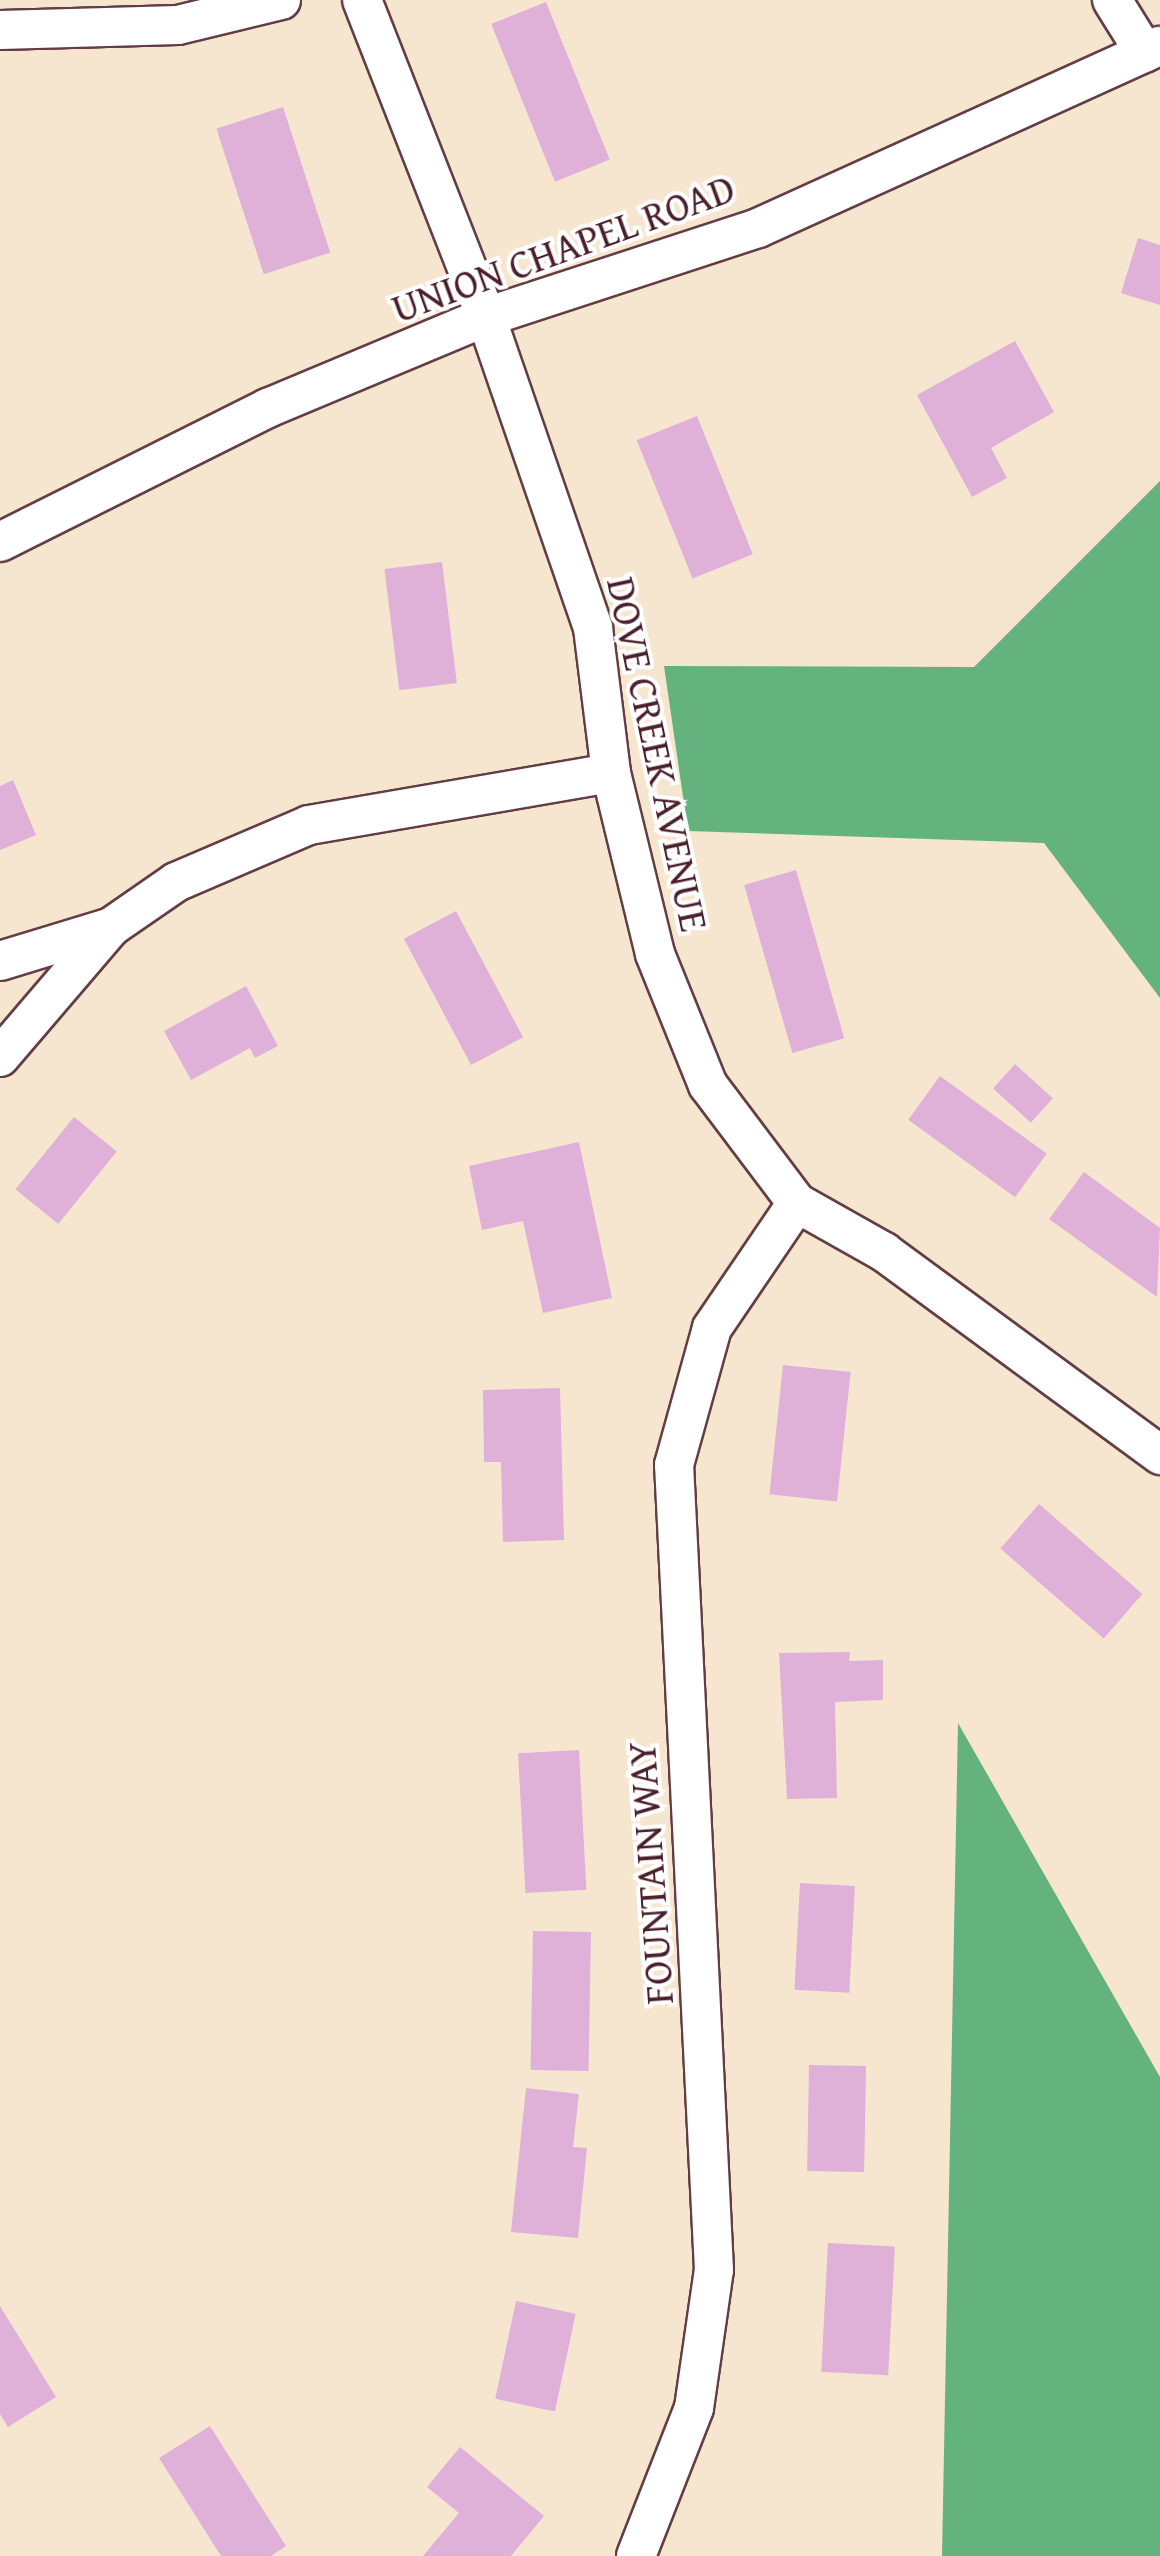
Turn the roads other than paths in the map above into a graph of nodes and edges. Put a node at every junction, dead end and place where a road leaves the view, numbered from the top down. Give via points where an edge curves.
1 (281, 0) edge
2 (362, 0) edge
3 (1112, 0) edge
4 (0, 30) edge
5 (1152, 49) edge
6 (486, 317) junction
7 (0, 542) edge
8 (611, 773) junction
9 (111, 927) junction
10 (0, 961) edge
11 (0, 1056) edge
12 (798, 1202) junction
13 (1160, 1455) edge
14 (636, 2556) edge

1 - 4 street via 178,25
2 - 6 street, DOVE CREEK AVENUE
3 - 5 street
5 - 6 street, UNION CHAPEL ROAD via 758,228
6 - 7 street, UNION CHAPEL ROAD via 118,476
6 - 8 street, DOVE CREEK AVENUE via 592,628
8 - 9 street via 309,825 176,882
8 - 12 street, DOVE CREEK AVENUE via 655,954 708,1085
9 - 10 street
9 - 11 street
12 - 13 street, DOVE CREEK AVENUE via 884,1252
12 - 14 street, FOUNTAIN WAY via 712,1328 674,1464 714,2270 694,2408

